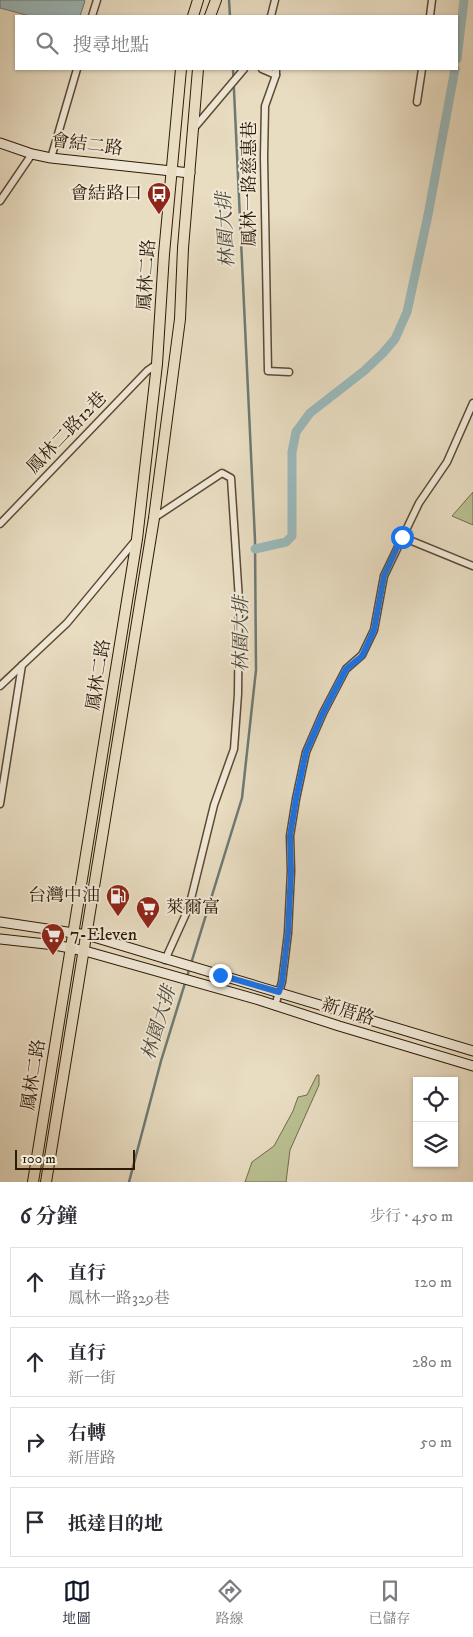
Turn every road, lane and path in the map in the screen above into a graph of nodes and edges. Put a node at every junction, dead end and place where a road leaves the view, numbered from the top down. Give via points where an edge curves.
1 (97, 0) edge
2 (198, 0) edge
3 (216, 0) edge
4 (432, 0) edge
5 (275, 1) edge
6 (92, 15) edge
7 (193, 15) edge
8 (210, 15) edge
9 (271, 15) edge
10 (275, 15) edge
11 (430, 15) edge
12 (77, 70) edge
13 (181, 70) edge
14 (198, 70) edge
15 (243, 70) edge
16 (422, 70) edge
17 (276, 72) edge
18 (417, 102) dead end
19 (193, 129) junction
20 (0, 143) edge
21 (32, 154) junction
22 (51, 158) junction
23 (172, 171) junction
24 (190, 173) junction
25 (0, 202) edge
26 (157, 364) junction
27 (289, 372) dead end
28 (473, 403) edge
29 (154, 518) junction
30 (0, 524) edge
31 (402, 537) junction
32 (137, 539) junction
33 (473, 566) edge
34 (22, 665) junction
35 (0, 686) edge
36 (0, 804) edge
37 (0, 922) edge
38 (74, 932) junction
39 (87, 935) junction
40 (0, 939) edge
41 (71, 948) junction
42 (85, 951) junction
43 (167, 960) junction
44 (279, 992) junction
45 (275, 1006) junction
46 (473, 1051) edge
47 (473, 1066) edge
48 (33, 1182) edge
49 (46, 1182) edge

1 - 6 street
2 - 7 main road
3 - 8 main road
4 - 11 street
5 - 9 street
5 - 10 street
12 - 22 street
13 - 23 main road, 鳳林二路
14 - 19 main road, 鳳林二路
15 - 19 street
16 - 18 street
17 - 27 street, 鳳林一路慈惠巷 via 265,106 268,371
19 - 24 main road, 鳳林二路
20 - 21 street, 會結二路
21 - 22 street, 會結二路
21 - 25 street
22 - 23 street, 會結二路
23 - 24 street, 會結二路
23 - 26 main road, 鳳林二路
24 - 29 main road, 鳳林二路 via 180,319
26 - 30 street, 鳳林二路12巷
26 - 32 main road, 鳳林二路
28 - 31 street via 447,462
29 - 39 main road, 鳳林二路
29 - 43 street via 222,473 231,478 239,600 234,750 214,805 189,907
31 - 33 street
31 - 44 street via 384,576 374,630 362,656 346,669 306,752 290,836 288,933
32 - 34 street via 67,623
32 - 38 main road, 鳳林二路
34 - 35 street
34 - 36 street
37 - 38 street
38 - 39 street
38 - 41 main road, 鳳林二路
39 - 42 main road, 鳳林二路
39 - 43 street
40 - 41 street
41 - 42 street
41 - 48 main road, 鳳林二路
42 - 45 street, 新厝路
42 - 49 main road, 鳳林二路
43 - 44 street, 新厝路
44 - 45 street
44 - 46 street, 新厝路
45 - 47 street, 新厝路

